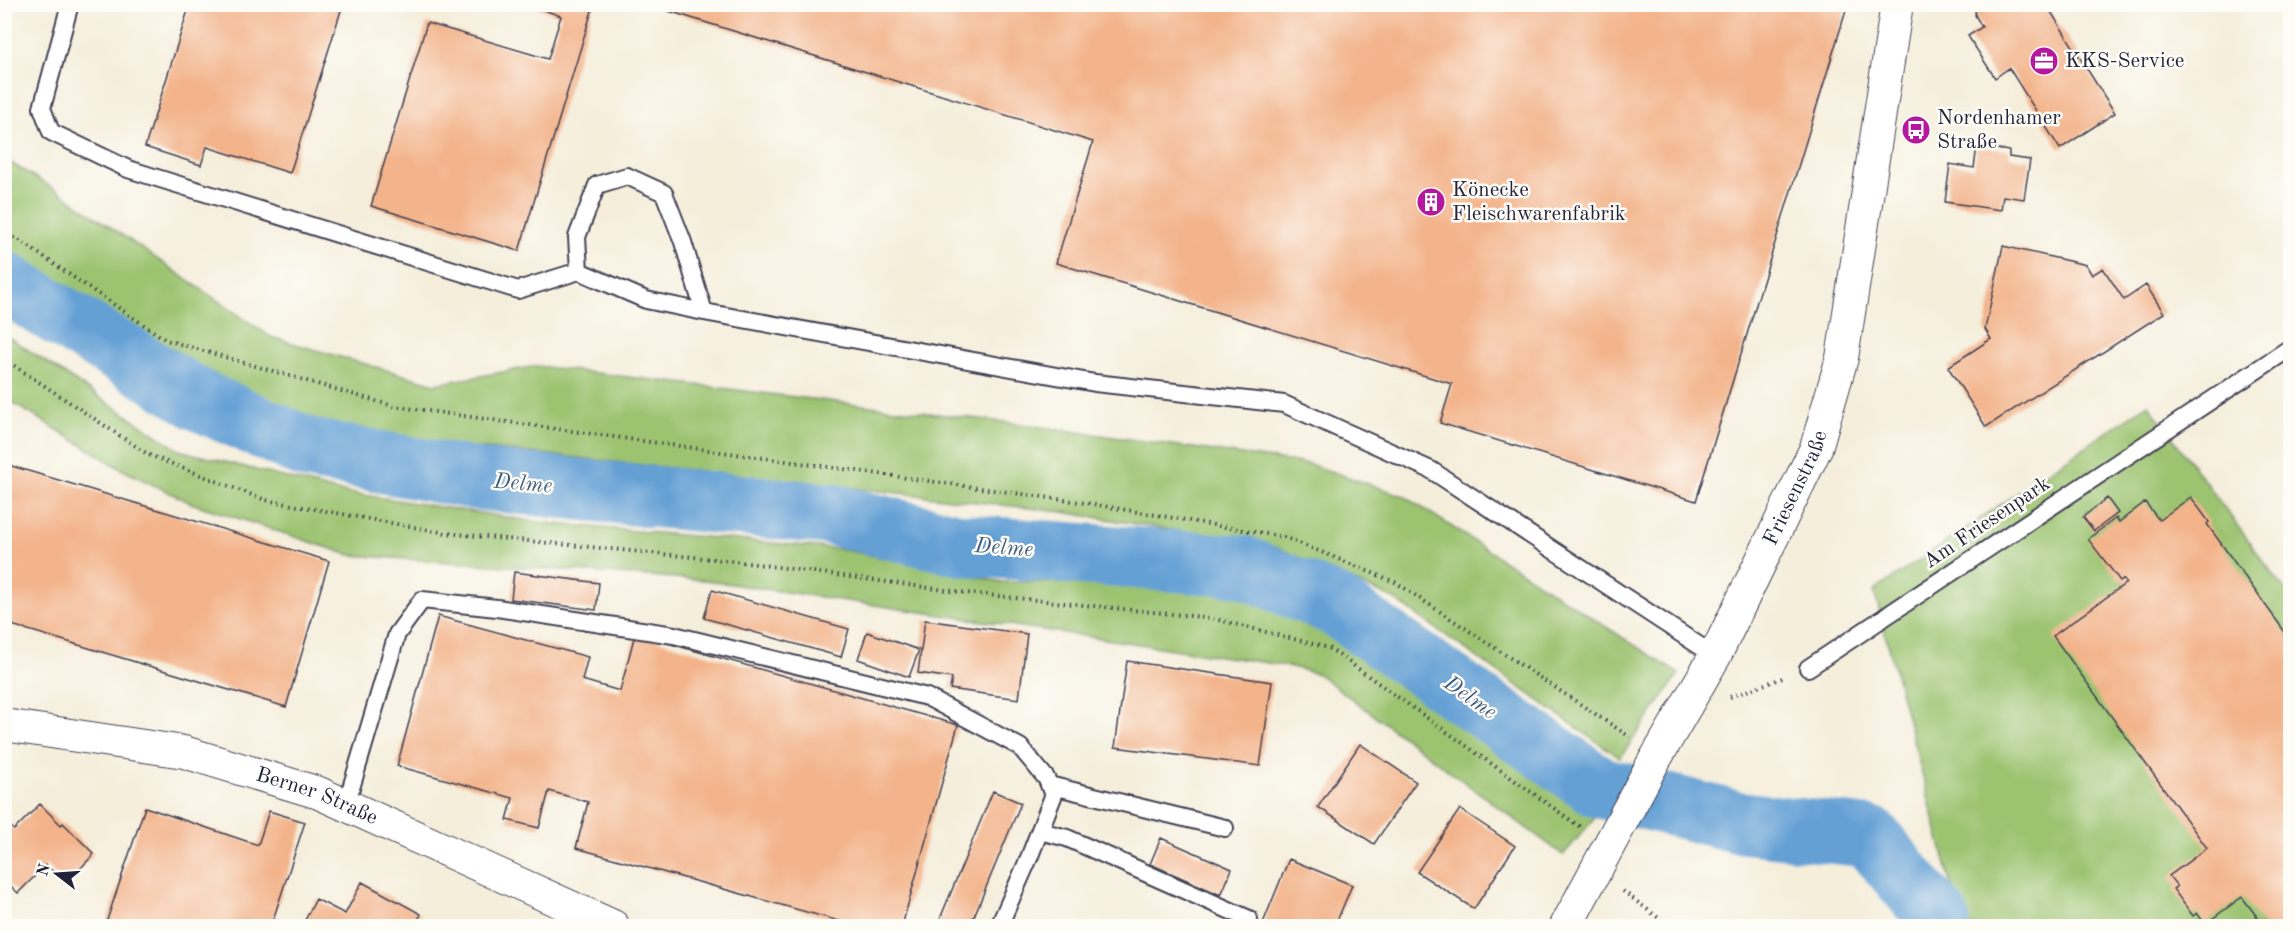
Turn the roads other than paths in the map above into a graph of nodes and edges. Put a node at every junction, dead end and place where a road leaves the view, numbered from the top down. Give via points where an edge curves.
1 (70, 4) edge
2 (1896, 4) edge
3 (579, 271) junction
4 (704, 312) junction
5 (2290, 348) edge
6 (1715, 656) junction
7 (1808, 668) road end
8 (4, 725) edge
9 (1049, 784) junction
10 (346, 805) junction
11 (1225, 828) dead end
12 (1040, 831) junction
13 (1249, 919) dead end
14 (613, 927) edge
15 (999, 927) edge
16 (1566, 927) edge

1 - 3 lane via 42,108 51,132 128,169 518,290
2 - 6 street, Friesenstraße via 1842,358 1816,448
3 - 4 lane via 646,300
3 - 4 lane via 577,237 597,185 627,176 664,193
4 - 6 lane via 1095,383 1284,404 1431,470
5 - 7 lane, Am Friesenpark
6 - 16 street, Friesenstraße
8 - 10 street, Berner Straße via 184,752 319,793
9 - 10 lane via 1020,747 927,697 674,635 422,600 397,634
9 - 11 lane
9 - 12 lane via 1054,794
10 - 14 street, Berner Straße
12 - 13 lane via 1067,838
12 - 15 lane

